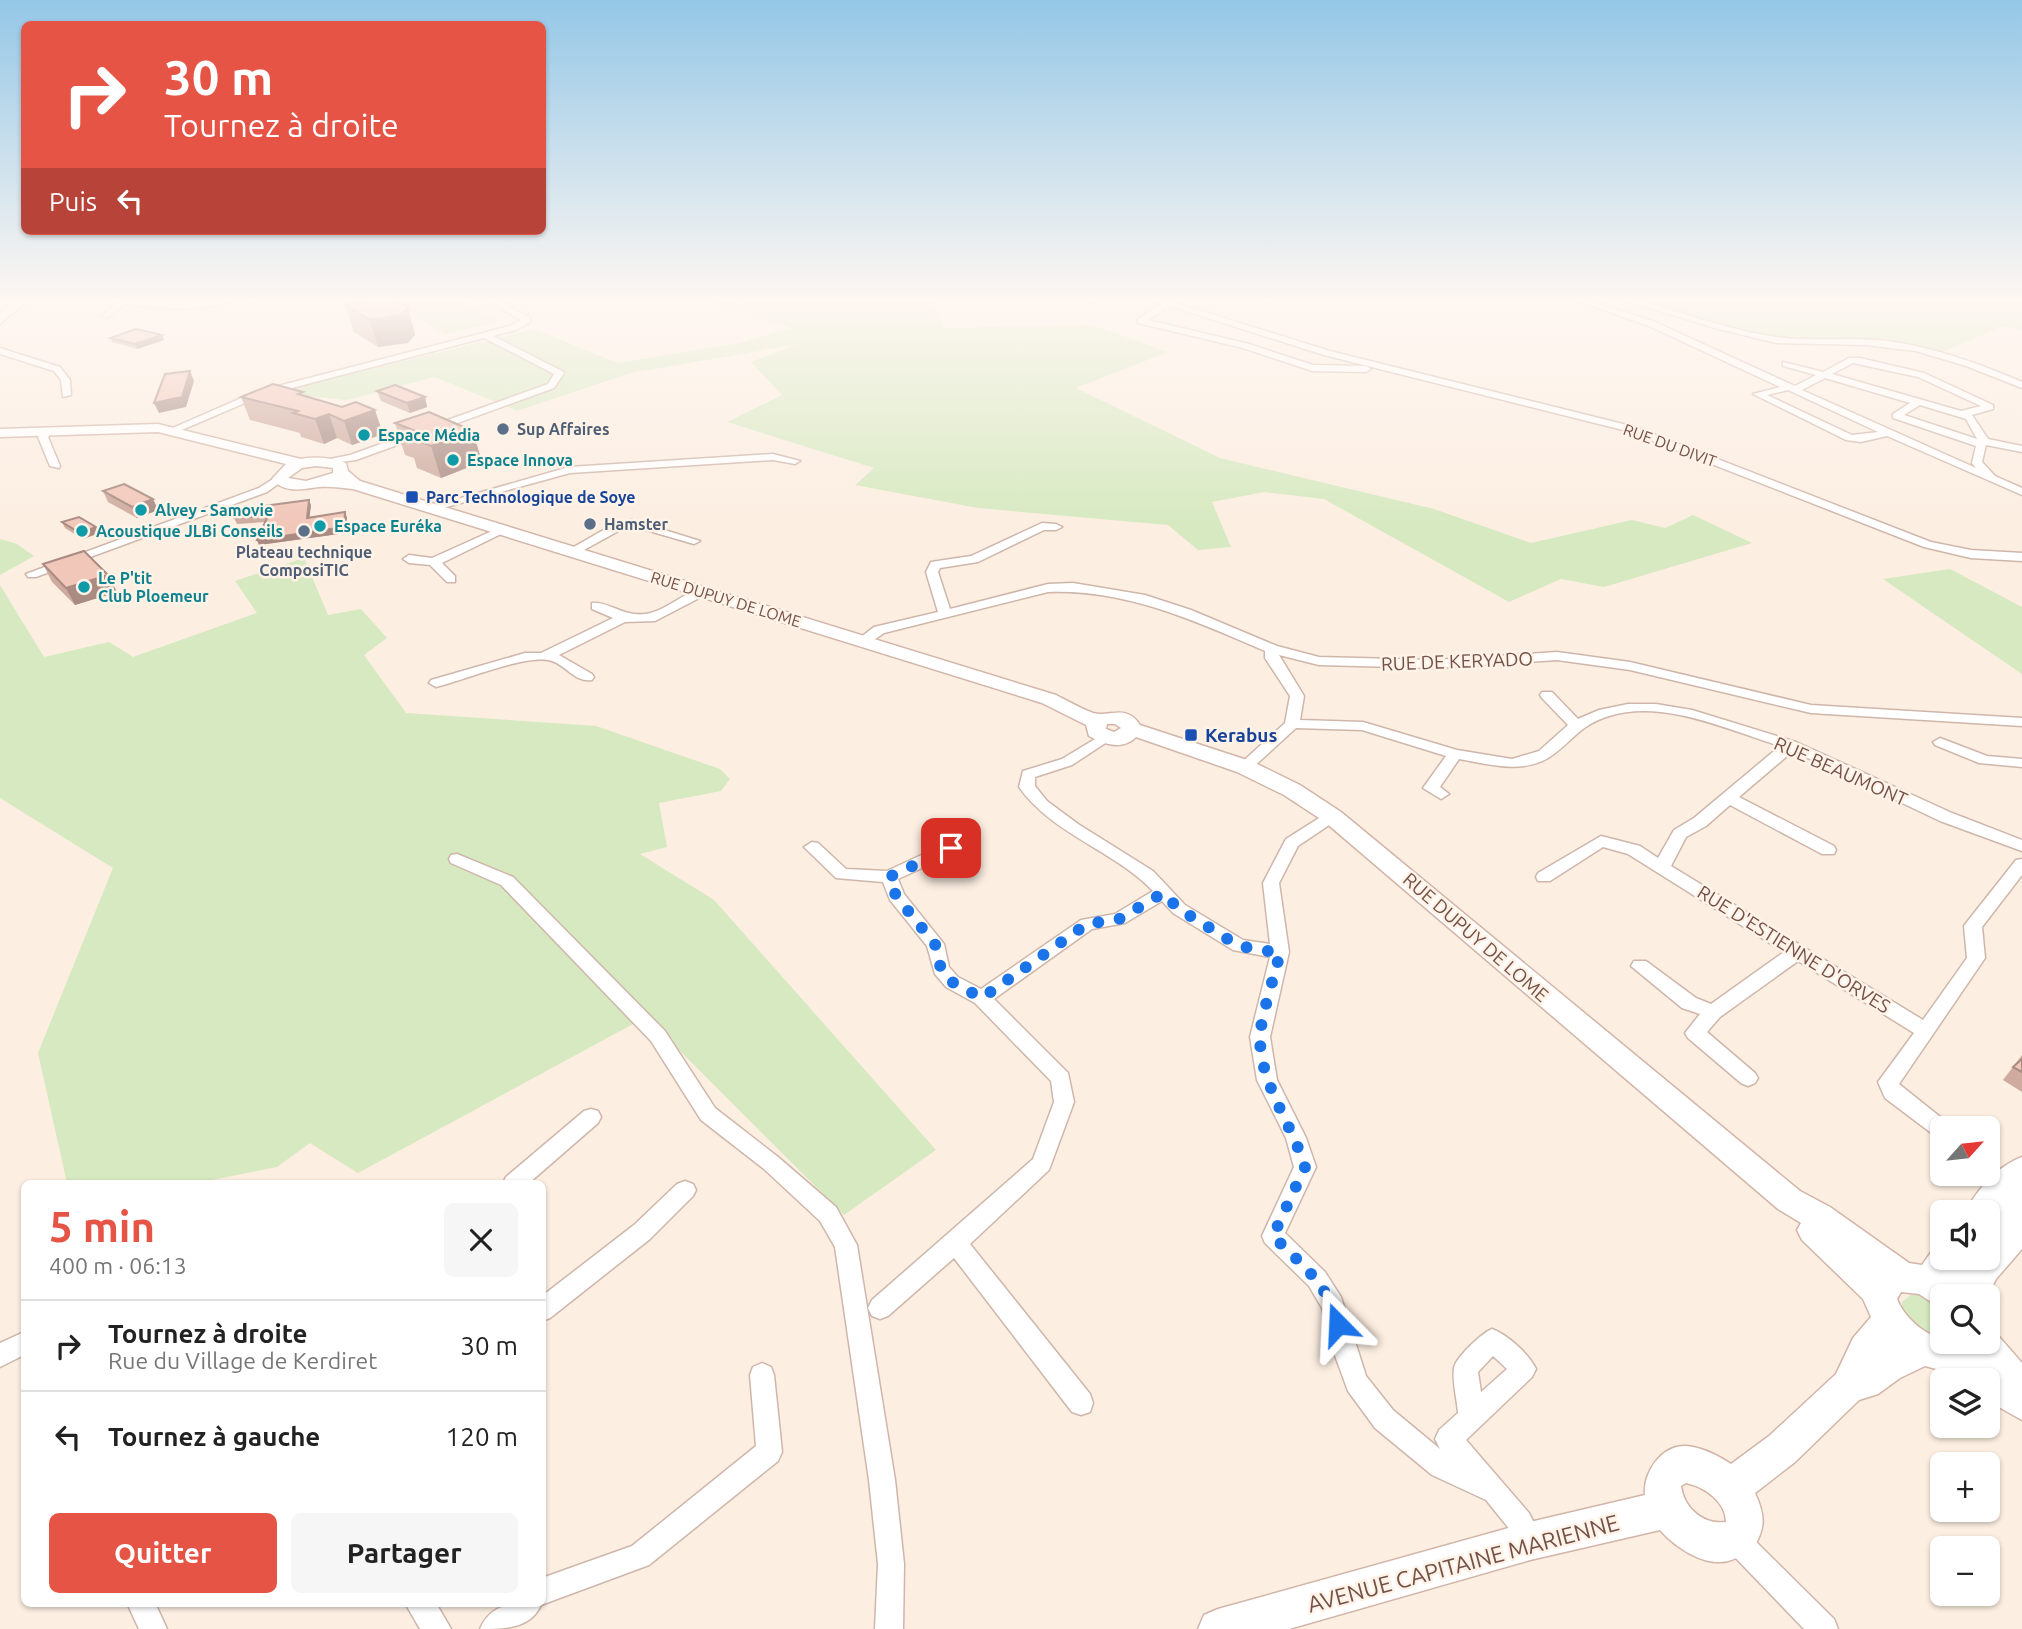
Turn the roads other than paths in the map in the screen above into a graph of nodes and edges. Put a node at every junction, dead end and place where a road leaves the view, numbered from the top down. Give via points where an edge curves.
1 (63, 374) edge
2 (329, 374) edge
3 (559, 374) edge
4 (1410, 374) edge
5 (1763, 374) edge
6 (1824, 374) joint
7 (1917, 374) edge
8 (1994, 374) edge
9 (2022, 385) edge
10 (1794, 388) junction
11 (66, 395) dead end
12 (1920, 401) junction
13 (1963, 414) junction
14 (173, 430) junction
15 (48, 431) junction
16 (0, 433) edge
17 (1888, 433) junction
18 (1981, 442) junction
19 (2022, 449) edge
20 (795, 461) dead end
21 (341, 465) junction
22 (55, 466) dead end
23 (282, 474) junction
24 (2001, 481) junction
25 (321, 483) junction
26 (354, 484) junction
27 (2022, 492) edge
28 (432, 508) junction
29 (1056, 527) dead end
30 (501, 530) junction
31 (694, 541) dead end
32 (571, 552) junction
33 (2022, 556) edge
34 (409, 559) dead end
35 (434, 562) junction
36 (32, 574) dead end
37 (451, 579) dead end
38 (701, 592) junction
39 (596, 606) dead end
40 (945, 614) junction
41 (623, 618) junction
42 (872, 644) junction
43 (1272, 649) junction
44 (548, 654) junction
45 (587, 677) dead end
46 (436, 683) dead end
47 (1547, 695) dead end
48 (1292, 724) junction
49 (2021, 724) edge
50 (1576, 725) junction
51 (1100, 730) junction
52 (1940, 743) dead end
53 (1791, 745) junction
54 (1455, 754) junction
55 (2022, 763) edge
56 (1245, 767) junction
57 (1441, 794) dead end
58 (1728, 798) junction
59 (1333, 817) junction
60 (2022, 846) edge
61 (813, 847) dead end
62 (951, 848) dead end
63 (1828, 850) dead end
64 (457, 859) dead end
65 (2022, 864) edge
66 (1662, 868) junction
67 (889, 877) junction
68 (1544, 877) dead end
69 (1163, 893) junction
70 (1797, 952) junction
71 (1280, 953) junction
72 (1640, 966) dead end
73 (982, 998) junction
74 (1713, 1012) junction
75 (1925, 1031) junction
76 (1748, 1078) dead end
77 (591, 1117) dead end
78 (1930, 1121) edge
79 (2022, 1170) edge
80 (518, 1180) edge
81 (685, 1190) dead end
82 (2022, 1198) edge
83 (1789, 1199) joint
84 (1991, 1200) edge
85 (2000, 1224) edge
86 (2022, 1226) edge
87 (956, 1243) junction
88 (1960, 1270) edge
89 (1976, 1284) edge
90 (1916, 1288) edge
91 (546, 1307) edge
92 (880, 1308) dead end
93 (1930, 1345) edge
94 (1932, 1354) edge
95 (1958, 1354) edge
96 (1992, 1354) edge
97 (762, 1375) dead end
98 (1851, 1384) junction
99 (2021, 1389) edge
100 (1081, 1403) dead end
101 (1471, 1418) dead end
102 (1732, 1487) junction
103 (1495, 1491) junction
104 (1668, 1509) junction
105 (1735, 1539) junction
106 (1530, 1541) junction
107 (546, 1591) edge
108 (143, 1607) edge
109 (422, 1607) edge
110 (522, 1607) edge
111 (153, 1629) edge
112 (437, 1629) edge
113 (494, 1629) edge
114 (889, 1629) edge
115 (1218, 1629) edge
116 (1824, 1629) edge

1 - 11 street
2 - 14 street via 241,399
3 - 21 street via 551,386
4 - 33 street, RUE DU DIVIT via 1631,429 1928,545 1971,554
5 - 10 street
6 - 10 street
6 - 12 street
7 - 13 street via 1990,407
8 - 9 street
10 - 17 street
10 - 17 street via 1758,394 1850,438
12 - 13 street
12 - 18 street via 1896,416
13 - 18 street via 1974,420
14 - 15 street
14 - 23 street
15 - 16 street
15 - 22 street via 43,436
17 - 24 street
18 - 19 street
18 - 24 street via 1978,466
20 - 28 street via 772,457 569,470
21 - 23 street via 303,464
21 - 25 street
21 - 26 street, RUE DUPUY DE LOME
23 - 25 street
23 - 36 street via 263,489
24 - 27 street
25 - 26 street, RUE DUPUY DE LOME
26 - 28 street, RUE DUPUY DE LOME
28 - 30 street, RUE DUPUY DE LOME
29 - 40 street via 1042,526 974,559 936,565 932,572
30 - 32 street, RUE DUPUY DE LOME
30 - 35 street
31 - 32 street via 632,523
32 - 38 street, RUE DUPUY DE LOME
34 - 35 street
35 - 37 street
38 - 41 street via 650,618
38 - 42 street, RUE DUPUY DE LOME
39 - 41 street
40 - 42 street, RUE DE KERYADO via 903,625
40 - 43 street, RUE DE KERYADO via 1048,588 1073,587 1141,598
41 - 44 street
42 - 51 street, RUE DUPUY DE LOME via 1049,699
43 - 48 street via 1272,659 1297,696
43 - 49 street, RUE DE KERYADO via 1319,662 1347,664 1557,656 1630,666 1811,709
44 - 45 street
44 - 46 street
47 - 50 street
48 - 54 street, RUE BEAUMONT via 1363,726
48 - 56 street
50 - 53 street, RUE BEAUMONT via 1604,713 1656,708
50 - 54 street, RUE BEAUMONT via 1531,760 1512,763
51 - 56 street, RUE DUPUY DE LOME via 1123,738 1132,729
51 - 69 street via 1067,762 1028,774 1027,787 1062,820 1147,875
52 - 55 street via 1984,760
53 - 58 street
53 - 60 street, RUE BEAUMONT via 1946,817
54 - 57 street via 1431,788
56 - 59 street, RUE DUPUY DE LOME
58 - 63 street
58 - 66 street via 1677,834
59 - 71 street via 1292,842 1271,883
59 - 83 street, RUE DUPUY DE LOME
61 - 67 street via 842,874
62 - 67 street
64 - 114 street via 507,881 658,1036 708,1114 828,1214 846,1245 891,1564
65 - 75 street via 1973,926 1976,958
66 - 68 street, RUE D'ESTIENNE D'ORVES via 1634,850 1601,841
66 - 70 street, RUE D'ESTIENNE D'ORVES
67 - 73 street via 896,896 935,944 941,969 952,982
69 - 71 street via 1179,909 1239,946
69 - 73 street via 1119,919 1087,924
70 - 74 street
70 - 75 street, RUE D'ESTIENNE D'ORVES
71 - 103 street via 1260,1037 1267,1080 1305,1167 1273,1236 1317,1279 1334,1305 1357,1383 1384,1419 1441,1466
72 - 74 street via 1689,1003
73 - 87 street via 1061,1078 1064,1102 1042,1164
74 - 76 street via 1695,1033
75 - 78 street via 1888,1082 1892,1092
77 - 80 street
79 - 84 street
81 - 91 street via 642,1232
82 - 85 street
83 - 90 street, RUE DUPUY DE LOME via 1809,1227
86 - 89 street
87 - 92 street
87 - 100 street
88 - 90 street
90 - 93 street via 1912,1342
90 - 98 street via 1878,1331 1857,1363
94 - 98 street
95 - 99 street
96 - 99 street
97 - 107 street via 769,1452 640,1556
98 - 102 street via 1782,1449
101 - 103 street via 1448,1439
102 - 104 street via 1721,1476 1695,1464 1673,1468 1662,1485
102 - 105 street via 1744,1511 1742,1532
103 - 106 street
104 - 105 street via 1700,1539 1725,1543
104 - 106 street, AVENUE CAPITAINE MARIENNE
105 - 116 street
106 - 115 street, AVENUE CAPITAINE MARIENNE
108 - 111 street
109 - 112 street
110 - 113 street

